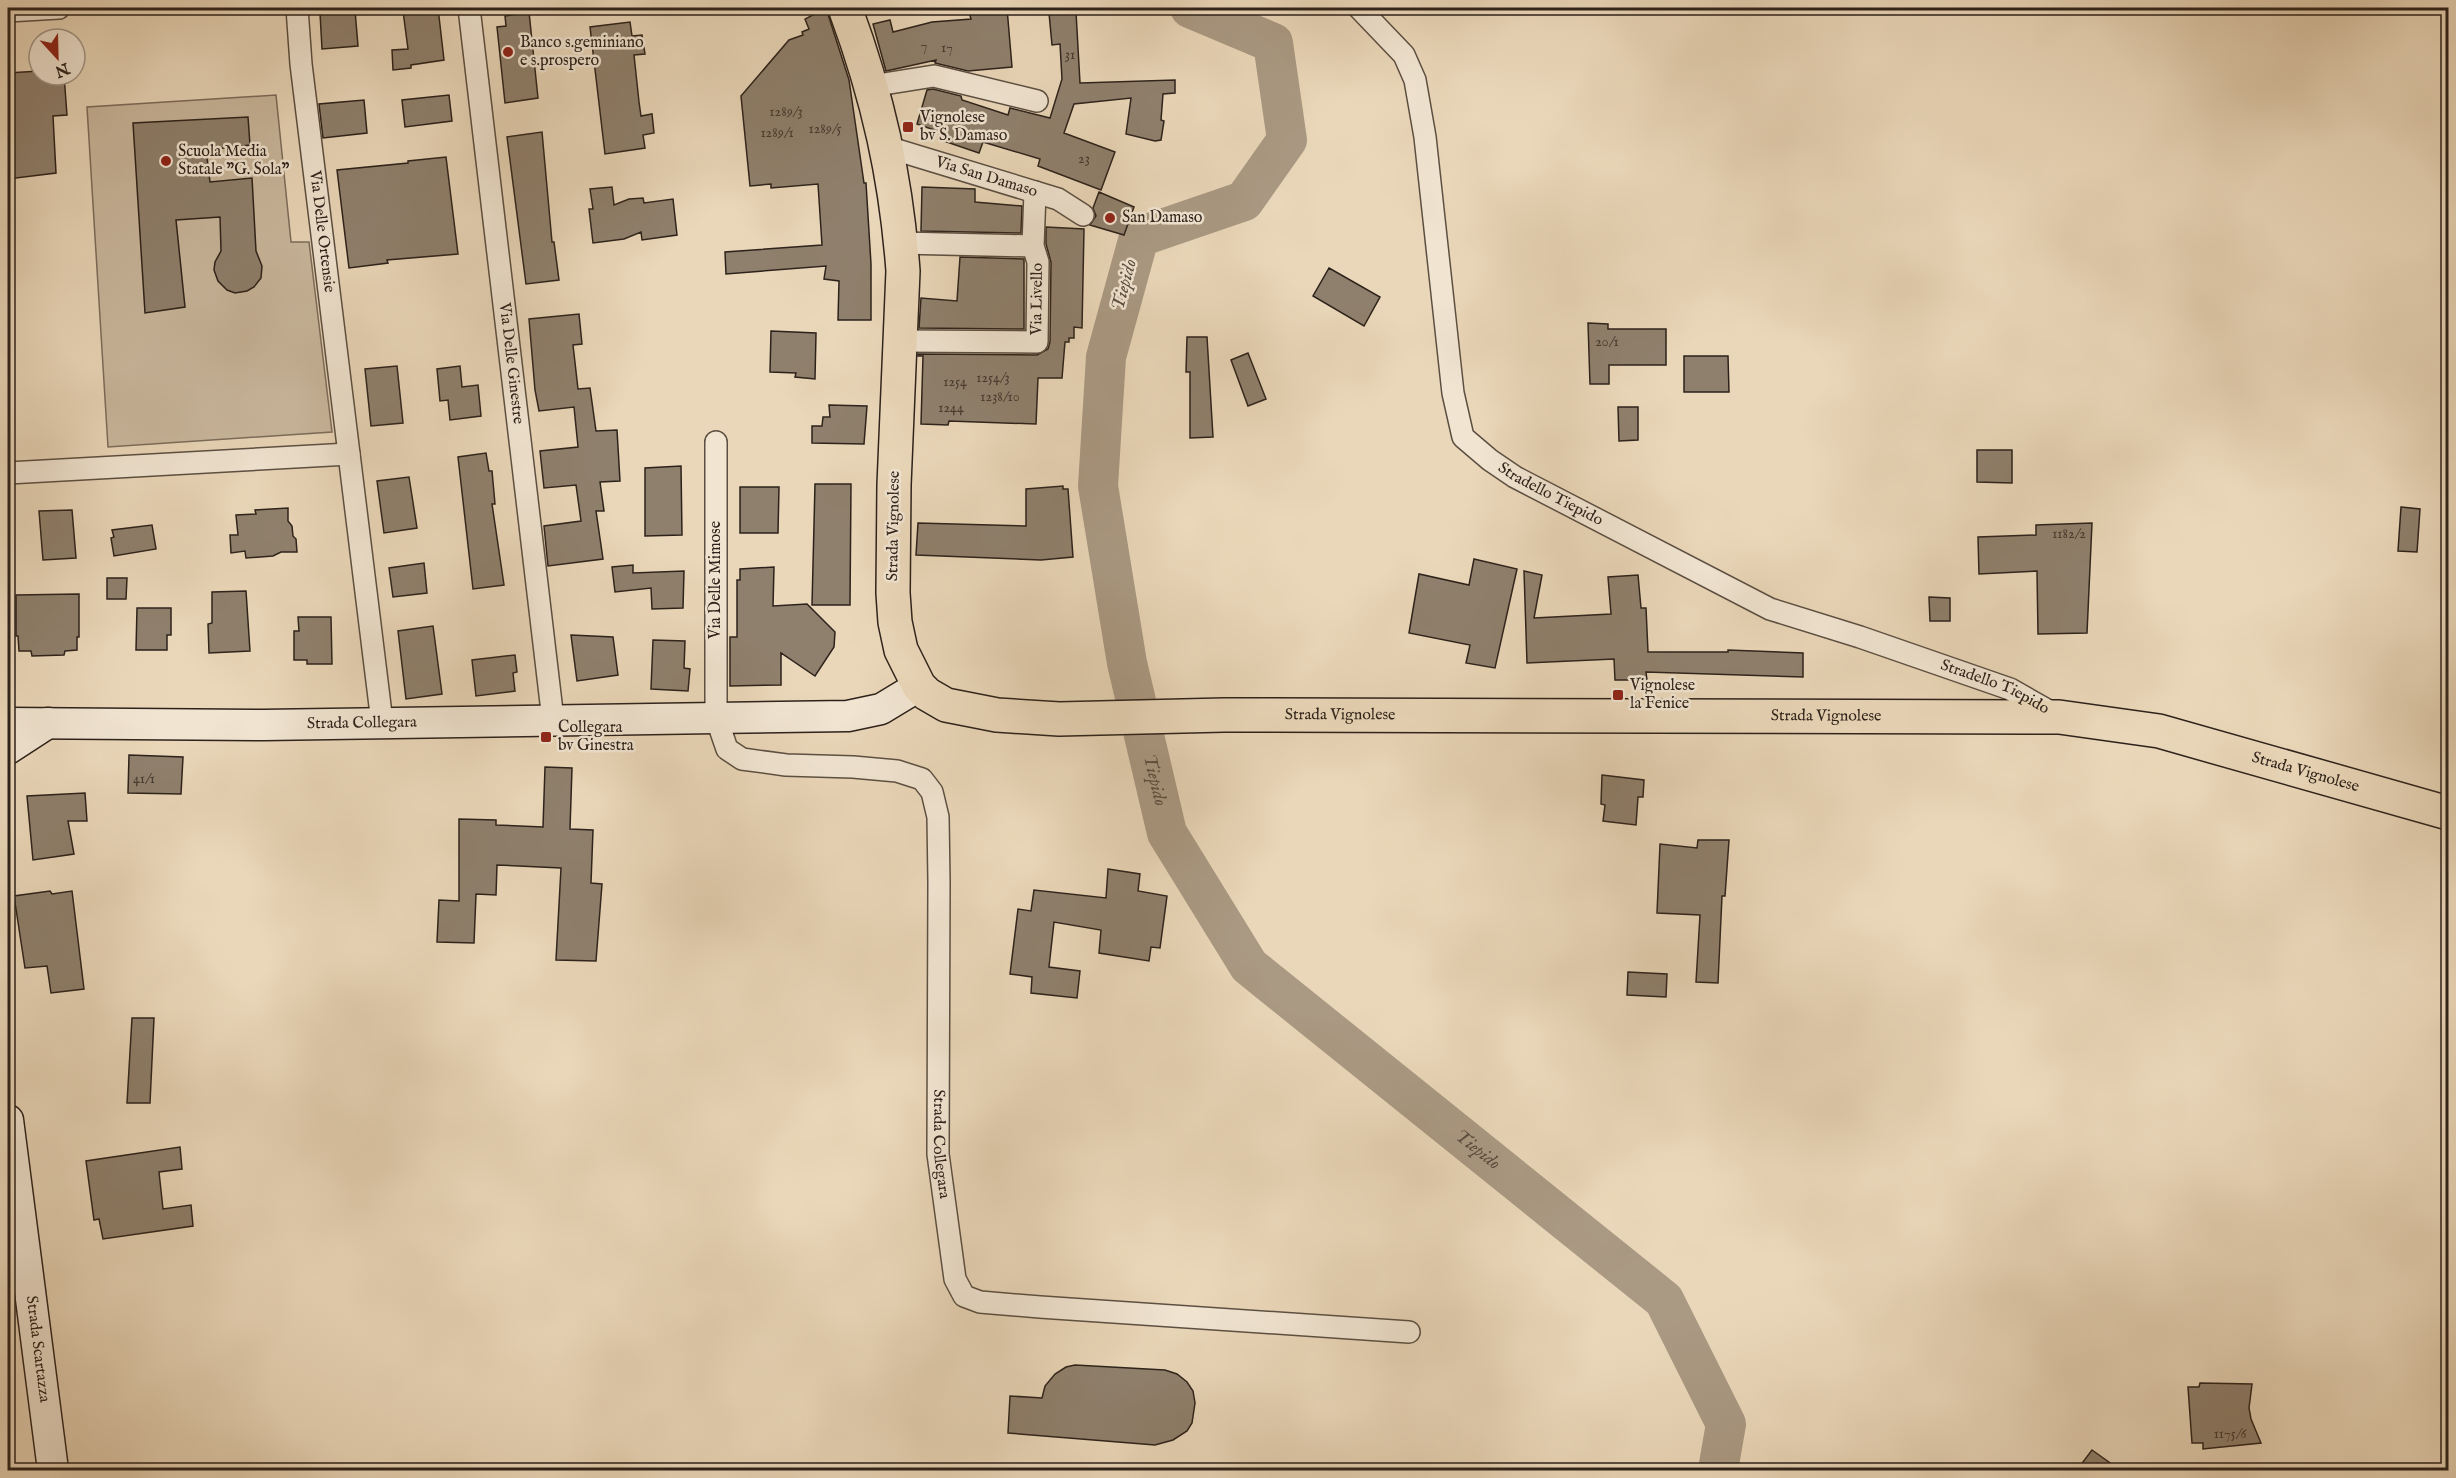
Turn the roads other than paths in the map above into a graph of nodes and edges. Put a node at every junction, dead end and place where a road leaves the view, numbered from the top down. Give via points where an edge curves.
1 (59, 8) edge
2 (297, 8) edge
3 (469, 8) edge
4 (845, 8) edge
5 (1359, 8) edge
6 (8, 11) edge
7 (871, 86) junction
8 (1037, 101) dead end
9 (887, 147) junction
10 (1035, 192) junction
11 (1083, 215) dead end
12 (901, 243) junction
13 (1033, 246) junction
14 (900, 341) junction
15 (716, 442) dead end
16 (349, 454) junction
17 (8, 473) edge
18 (919, 686) junction
19 (716, 717) junction
20 (2059, 717) junction
21 (553, 720) junction
22 (50, 722) junction
23 (382, 722) junction
24 (8, 723) edge
25 (8, 749) edge
26 (2448, 813) edge
27 (8, 1120) edge
28 (1409, 1332) dead end
29 (54, 1470) edge

1 - 6 street
2 - 16 street, Via Delle Ortensie
3 - 21 street, Via Delle Ginestre
4 - 7 main road, Strada Vignolese
5 - 20 street, Stradello Tiepido via 1404,55 1415,80 1425,137 1453,393 1463,437 1515,477 1770,609 2010,689
7 - 8 street via 934,76
7 - 9 main road, Strada Vignolese
9 - 10 street, Via San Damaso
9 - 12 main road, Strada Vignolese
10 - 11 street, Via San Damaso via 1058,199
10 - 13 street, Via Livello
12 - 13 street
12 - 14 main road, Strada Vignolese
13 - 14 street, Via Livello via 1038,262 1037,342
14 - 18 main road, Strada Vignolese via 893,593 901,650
15 - 19 street, Via Delle Mimose
16 - 17 street
16 - 23 street, Via Delle Ortensie
18 - 19 street, Strada Collegara via 881,709 859,715
18 - 20 main road, Strada Vignolese via 935,700 966,711 1059,719 1224,715
19 - 21 street, Strada Collegara
19 - 28 street, Strada Collegara via 727,749 742,759 897,771 922,778 932,792 938,817 939,872 938,1154 955,1279 964,1296 980,1302 1040,1307
20 - 26 main road, Strada Vignolese via 2159,731
21 - 23 street, Strada Collegara
22 - 23 street, Strada Collegara
22 - 24 street, Strada Collegara
22 - 25 street
27 - 29 street, Strada Scartazza

